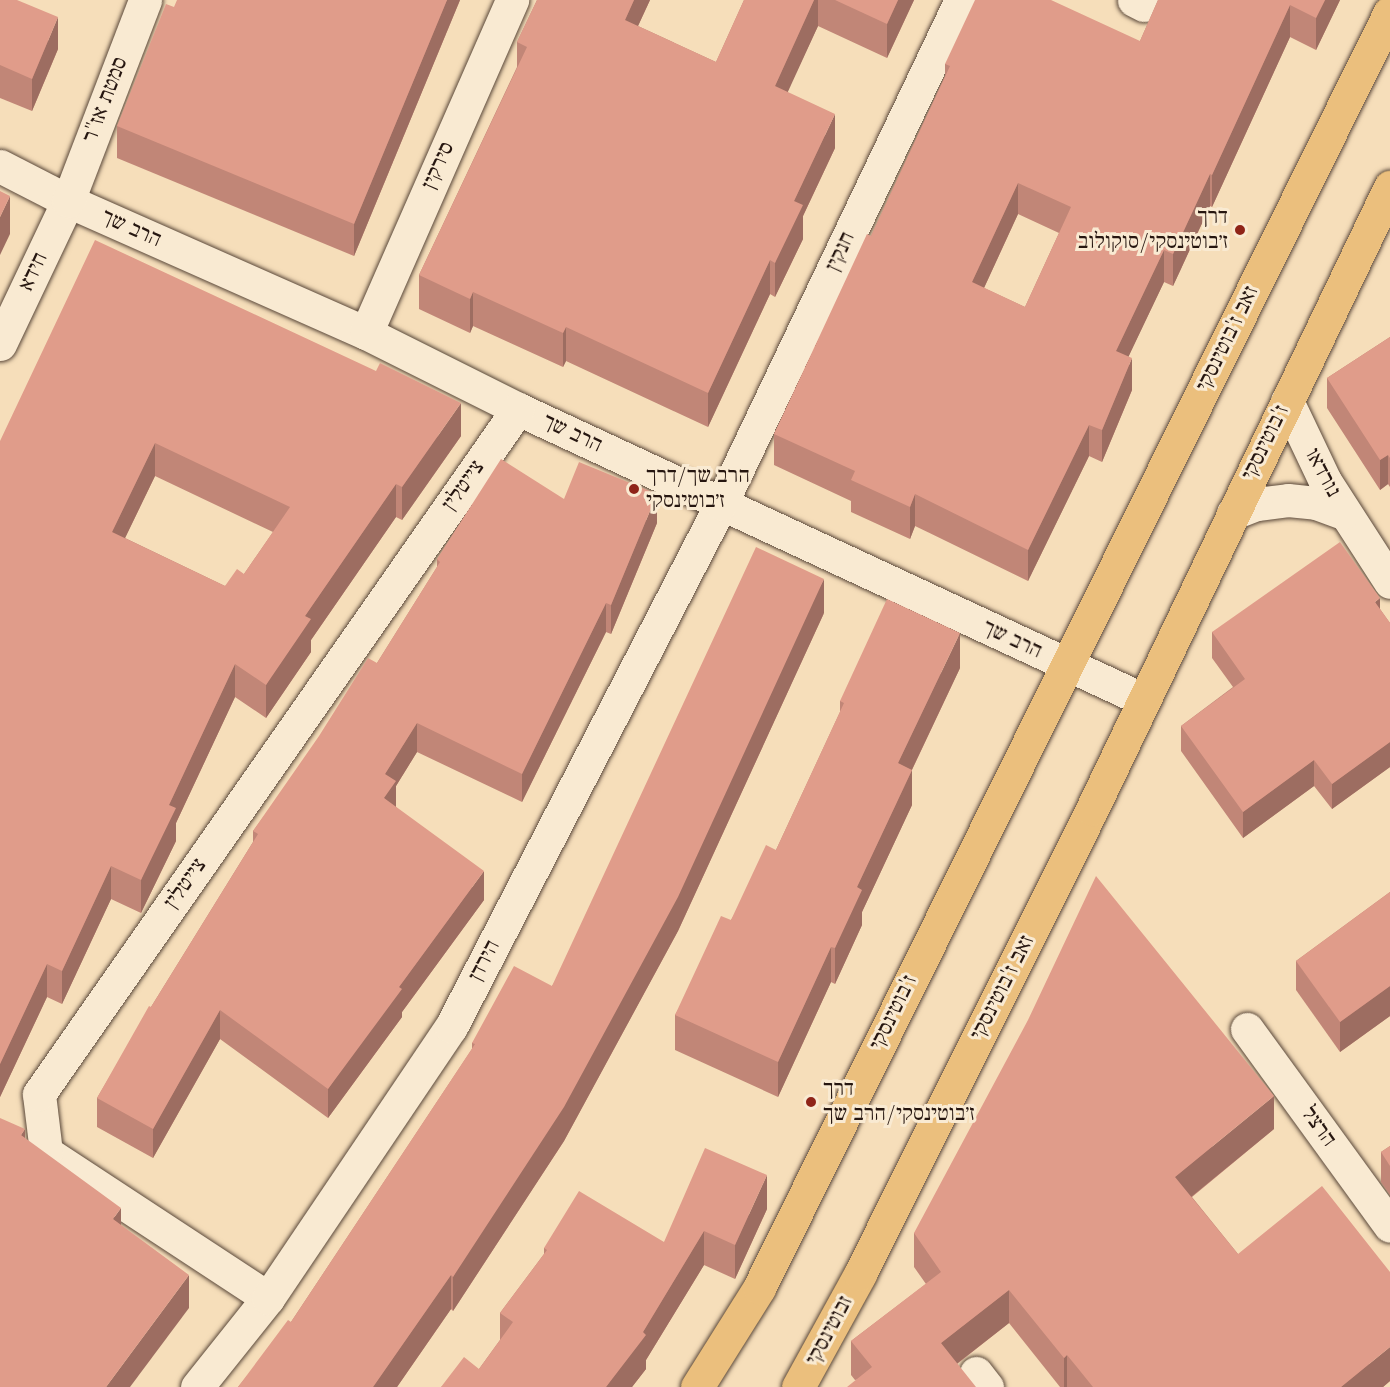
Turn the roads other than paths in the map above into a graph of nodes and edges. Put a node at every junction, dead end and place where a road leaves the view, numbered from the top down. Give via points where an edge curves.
1 (145, 0) edge
2 (512, 0) edge
3 (961, 0) edge
4 (1390, 12) edge
5 (0, 166) edge
6 (1390, 187) edge
7 (68, 201) junction
8 (366, 333) junction
9 (0, 344) edge
10 (1287, 401) junction
11 (518, 409) junction
12 (721, 504) junction
13 (1233, 513) junction
14 (1343, 513) junction
15 (1390, 582) edge
16 (1065, 665) junction
17 (1144, 700) junction
18 (1247, 1029) dead end
19 (1390, 1226) edge
20 (860, 1274) joint
21 (268, 1298) junction
22 (197, 1387) edge
23 (697, 1387) edge
24 (798, 1387) edge

1 - 7 street, סמטת אז"ר
2 - 8 street, סירקין
3 - 12 street, חנקין
4 - 16 main road, זאב ז'בוטינסקי
5 - 7 street, הרב שך
6 - 10 main road, ז'בוטינסקי
7 - 8 street, הרב שך
7 - 9 street, חידא
8 - 11 street, הרב שך
10 - 13 main road, ז'בוטינסקי
10 - 14 street, נורדאו
11 - 12 street, הרב שך
11 - 21 street, צייטלין via 39,1094 46,1152
12 - 16 street, הרב שך
12 - 21 street, הירדן via 451,1027
13 - 14 street, נורדאו via 1257,504 1288,500 1316,503
13 - 17 main road, ז'בוטינסקי
14 - 15 street, נורדאו
16 - 17 street, הרב שך
16 - 23 main road, ז'בוטינסקי via 759,1288
17 - 20 main road, זאב ז'בוטינסקי
18 - 19 street, הרצל
20 - 24 main road, זבוטינסקי
21 - 22 street, הירדן

